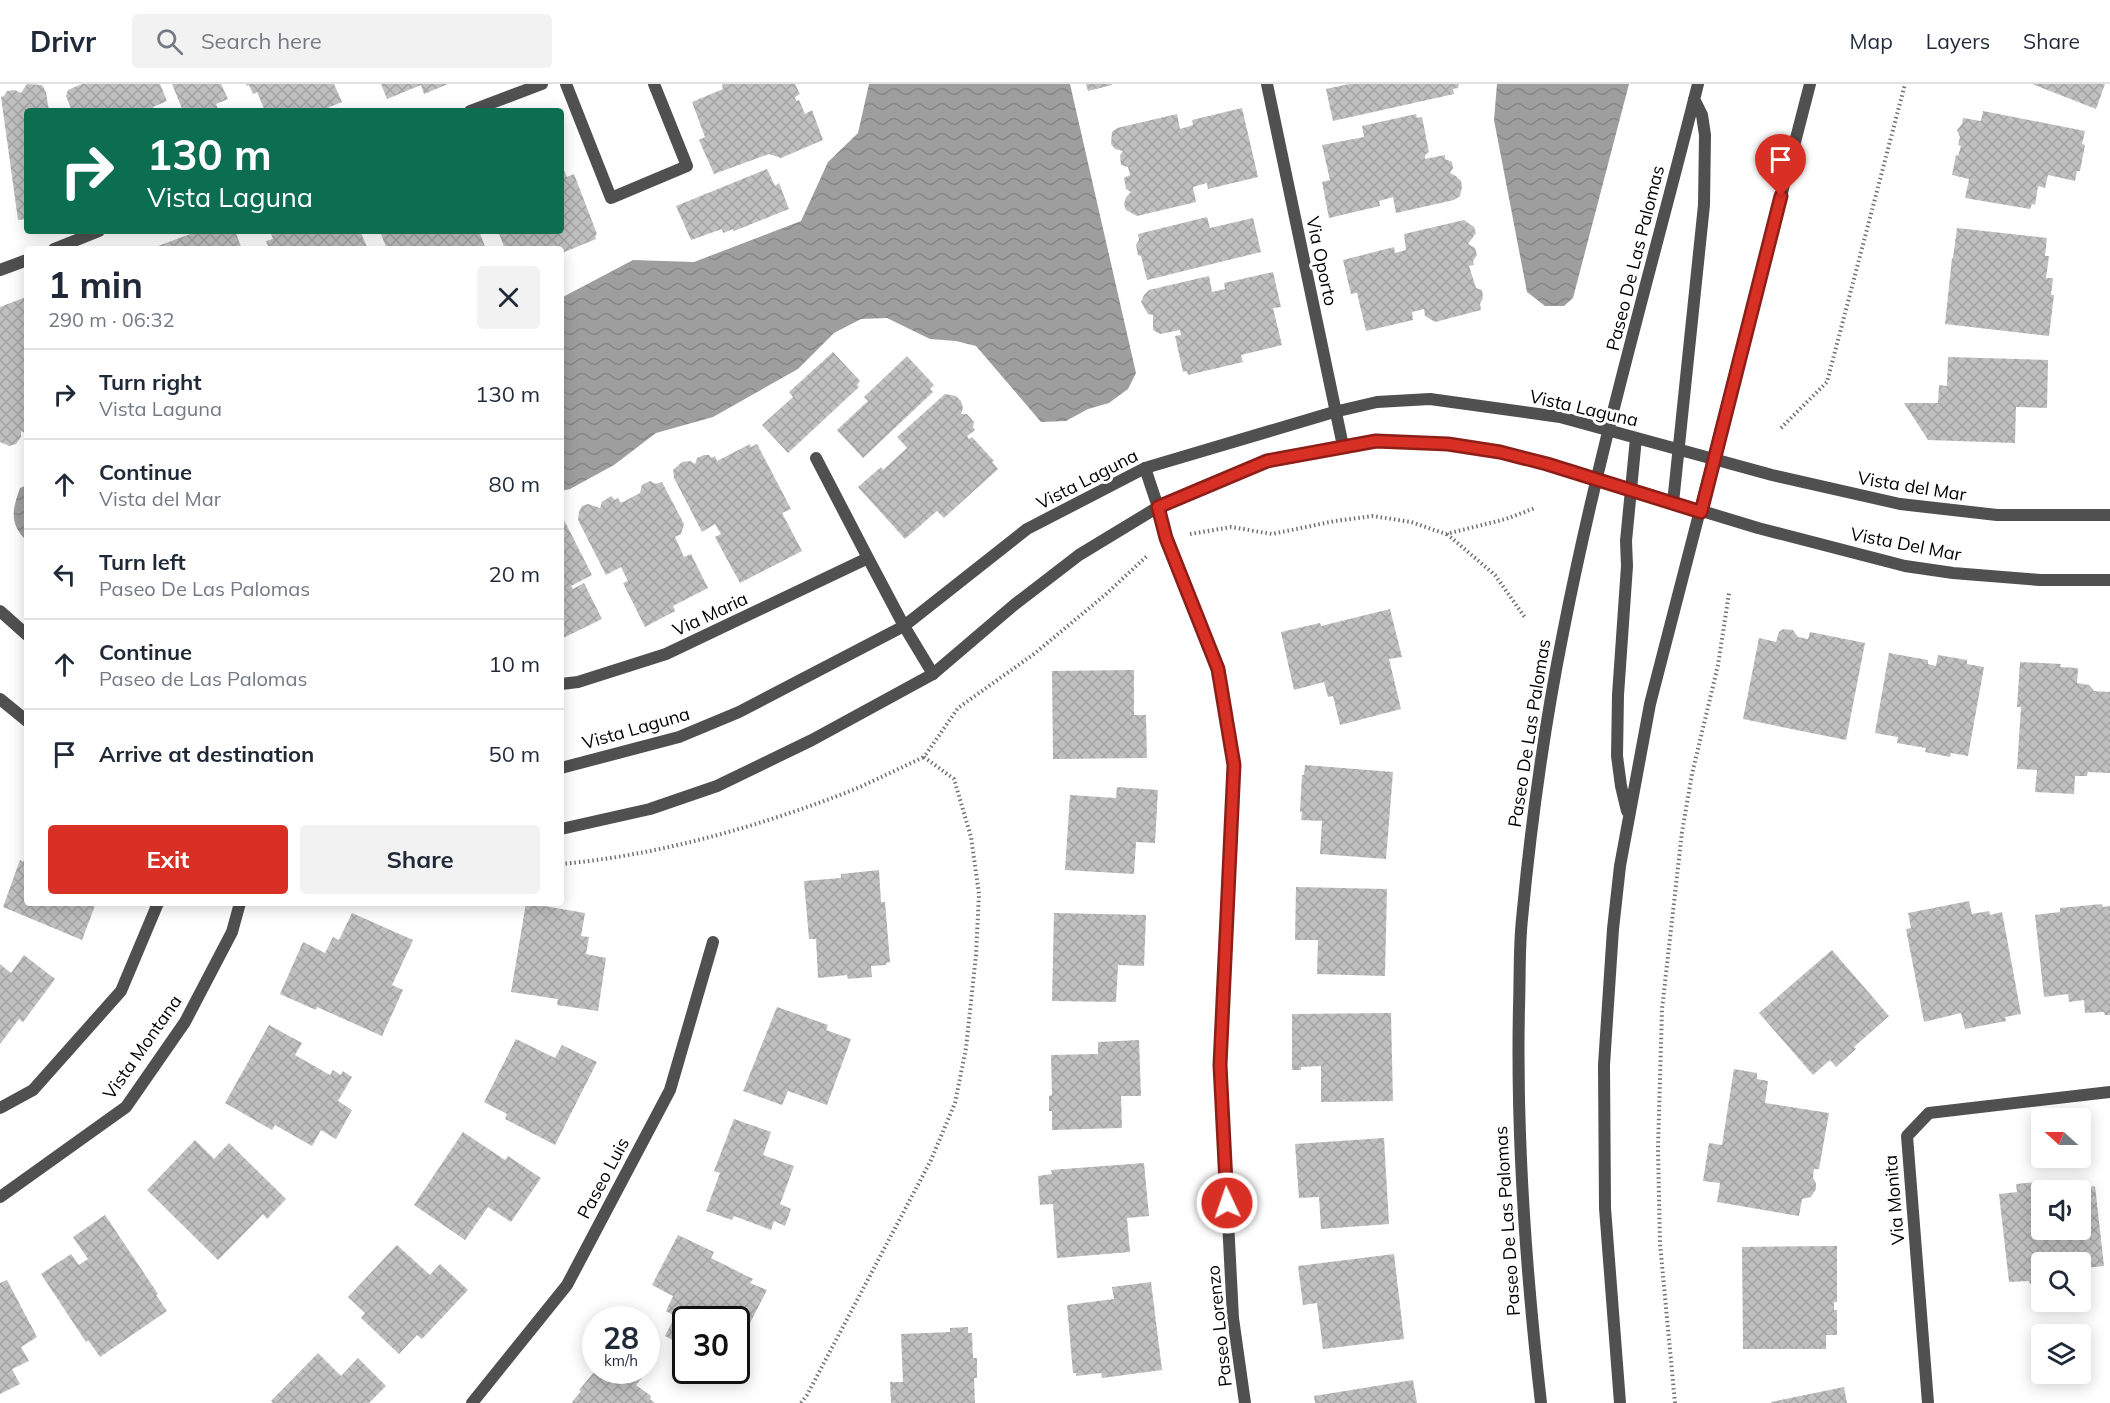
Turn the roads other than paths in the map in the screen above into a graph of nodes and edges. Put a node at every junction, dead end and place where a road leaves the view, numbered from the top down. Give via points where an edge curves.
1 (542, 84) edge
2 (566, 84) edge
3 (654, 84) edge
4 (1267, 84) edge
5 (1698, 84) edge
6 (1810, 84) edge
7 (1694, 99) junction
8 (478, 108) edge
9 (92, 234) edge
10 (62, 246) edge
11 (24, 261) edge
12 (0, 270) edge
13 (1334, 412) junction
14 (1609, 430) junction
15 (1636, 438) junction
16 (1343, 446) junction
17 (1678, 450) junction
18 (816, 458) dead end
19 (1713, 459) junction
20 (1145, 468) junction
21 (1597, 480) junction
22 (1631, 490) junction
23 (1673, 503) junction
24 (1158, 507) junction
25 (1701, 512) junction
26 (2110, 515) edge
27 (868, 558) junction
28 (2110, 580) edge
29 (0, 611) edge
30 (904, 626) junction
31 (24, 632) edge
32 (933, 674) junction
33 (564, 684) edge
34 (0, 699) edge
35 (24, 719) edge
36 (564, 767) edge
37 (1628, 815) junction
38 (564, 828) edge
39 (157, 906) edge
40 (239, 906) edge
41 (713, 942) dead end
42 (2110, 1092) edge
43 (0, 1108) edge
44 (0, 1197) edge
45 (472, 1403) edge
46 (1245, 1403) edge
47 (1541, 1403) edge
48 (1620, 1403) edge
49 (1928, 1403) edge

1 - 8 street
2 - 3 street via 611,198 687,166
4 - 13 street, Via Oporto
5 - 7 street, Paseo De Las Palomas
6 - 19 street
7 - 14 street, Paseo De Las Palomas
7 - 17 street via 1705,135 1704,205
9 - 10 street
11 - 12 street
13 - 14 street, Vista Laguna via 1377,402 1430,399 1541,413
13 - 16 street, Via Oporto
13 - 20 street, Vista Laguna
14 - 15 street, Vista Laguna
14 - 21 street, Paseo De Las Palomas
15 - 17 street, Vista Laguna
15 - 22 street
16 - 21 street via 1376,441 1448,444 1500,452
16 - 24 street via 1267,461
17 - 19 street, Vista Laguna
17 - 23 street
18 - 27 street
19 - 25 street
19 - 26 street, Vista del Mar via 1913,506 1997,515
20 - 24 street, Paseo Lorenzo
20 - 30 street, Vista Laguna via 1028,529
21 - 22 street
21 - 47 street, Paseo De Las Palomas via 1554,681 1521,923 1519,1128 1530,1309
22 - 23 street
22 - 37 street via 1617,743
23 - 25 street
24 - 32 street via 1079,555
24 - 46 street, Paseo Lorenzo via 1166,538 1218,669 1234,765 1220,1065 1233,1318
25 - 28 street, Vista Del Mar via 1905,566 2040,580
25 - 37 street via 1650,704
27 - 30 street
27 - 33 street, Via Maria via 666,654
29 - 31 street
30 - 32 street
30 - 36 street, Vista Laguna via 699,729
32 - 38 street via 717,786 650,809
34 - 35 street
37 - 48 street via 1613,929 1604,1065 1605,1208
39 - 43 street via 121,991 33,1090
40 - 44 street, Vista Montana via 232,932 185,1022 126,1107
41 - 45 street, Paseo Luis via 670,1090 567,1285
42 - 49 street, Via Monita via 1929,1113 1907,1136

